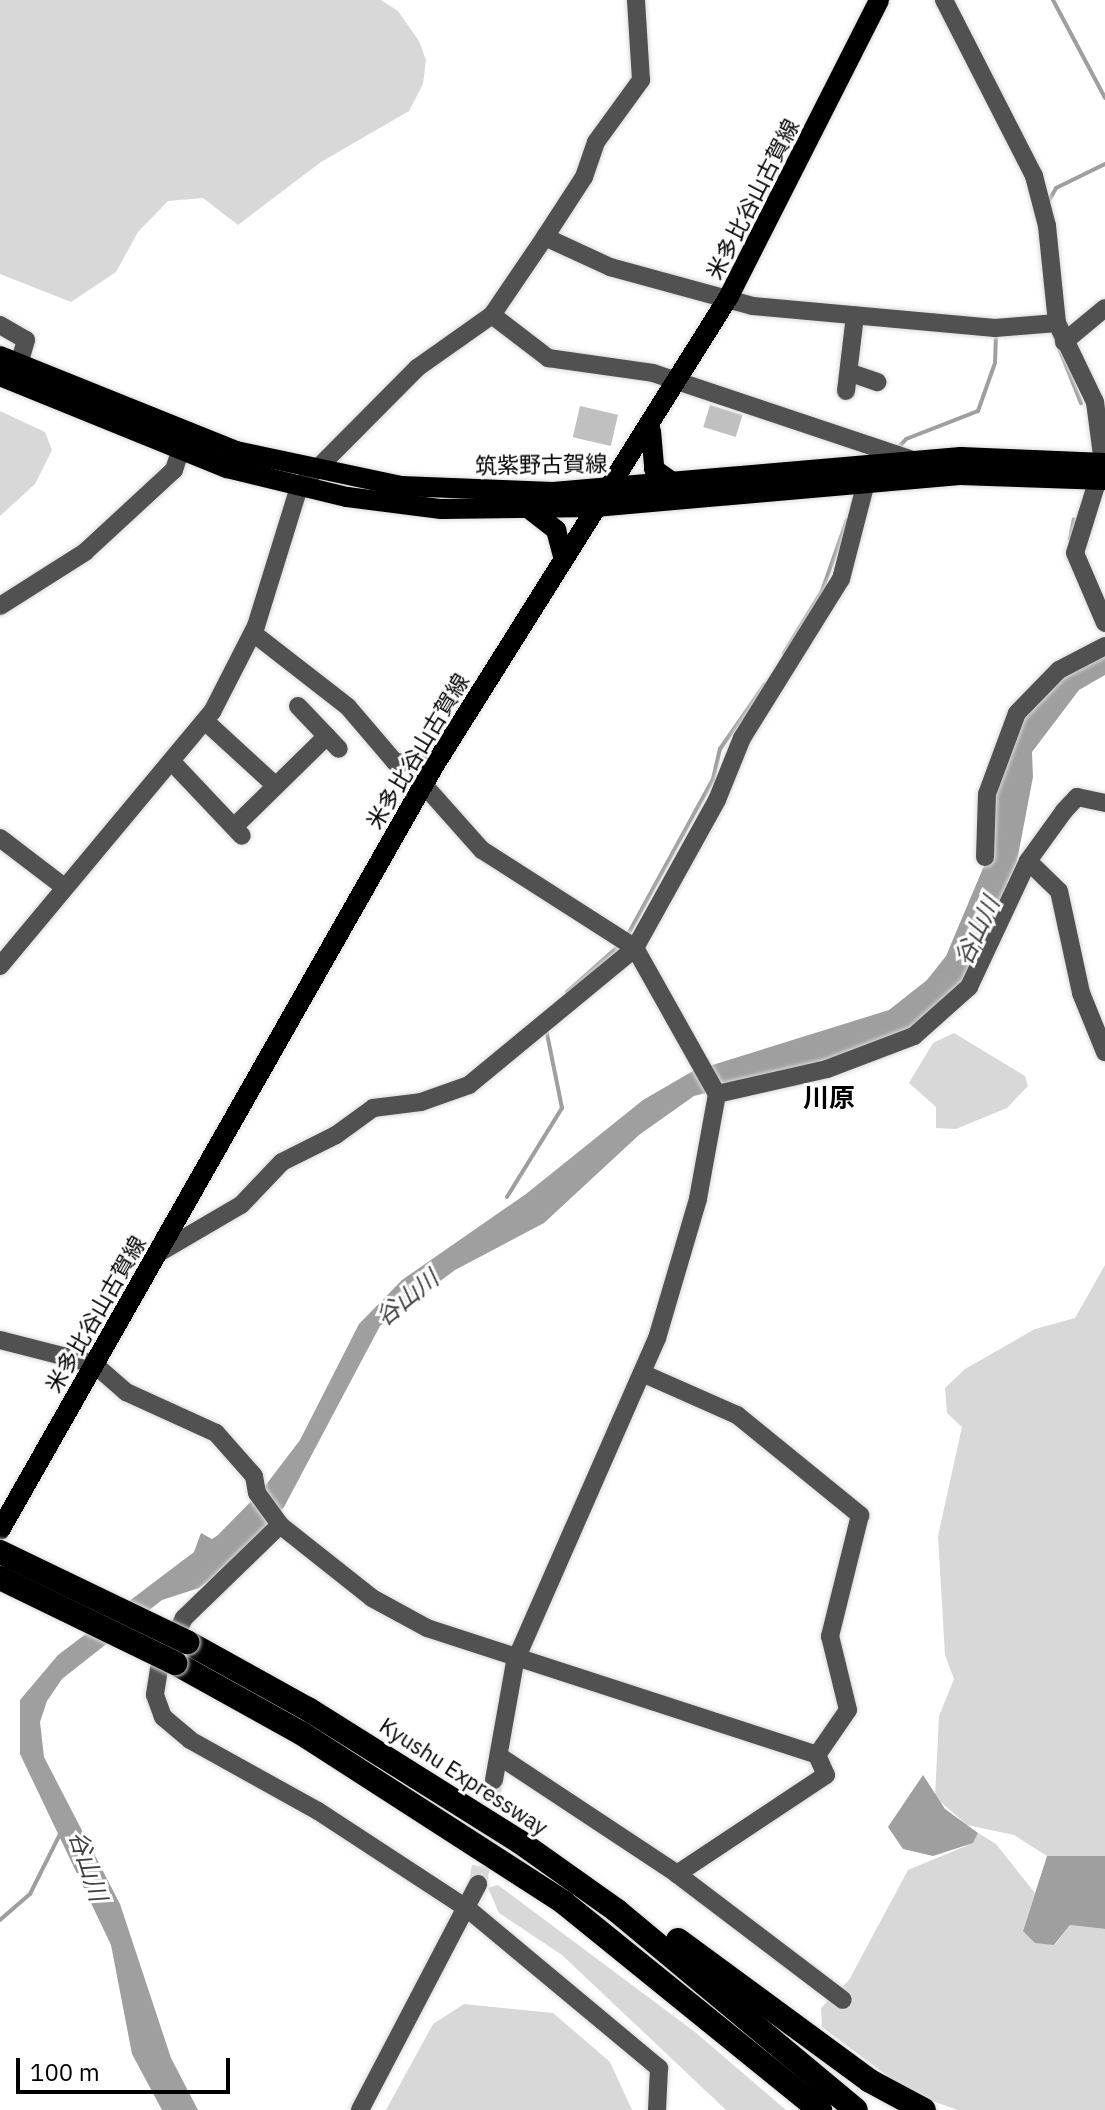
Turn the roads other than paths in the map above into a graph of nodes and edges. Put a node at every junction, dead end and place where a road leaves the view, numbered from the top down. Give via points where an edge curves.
1 (636, 0) edge
2 (879, 0) edge
3 (944, 0) edge
4 (545, 237) junction
5 (728, 298) junction
6 (1105, 308) edge
7 (492, 315) junction
8 (855, 316) junction
9 (1057, 323) junction
10 (0, 325) edge
11 (1064, 342) junction
12 (9, 360) edge
13 (0, 376) edge
14 (877, 382) dead end
15 (677, 384) junction
16 (651, 427) junction
17 (180, 451) junction
18 (910, 459) junction
19 (1103, 472) edge
20 (305, 480) junction
21 (672, 482) junction
22 (866, 482) junction
23 (612, 487) junction
24 (595, 507) junction
25 (532, 511) junction
26 (563, 556) junction
27 (0, 606) edge
28 (1105, 623) edge
29 (253, 633) junction
30 (1105, 646) edge
31 (298, 706) dead end
32 (205, 721) junction
33 (173, 763) junction
34 (434, 766) junction
35 (424, 785) junction
36 (276, 786) junction
37 (1105, 803) edge
38 (0, 838) edge
39 (985, 857) dead end
40 (1028, 861) junction
41 (64, 887) junction
42 (635, 948) junction
43 (0, 966) edge
44 (1105, 1052) edge
45 (717, 1094) junction
46 (157, 1254) junction
47 (0, 1340) edge
48 (94, 1364) junction
49 (642, 1373) junction
50 (3, 1518) edge
51 (279, 1523) junction
52 (0, 1552) edge
53 (0, 1578) edge
54 (181, 1653) junction
55 (515, 1662) junction
56 (817, 1755) junction
57 (499, 1756) junction
58 (494, 1780) tunnel mouth
59 (520, 1842) junction
60 (677, 1874) junction
61 (478, 1884) tunnel mouth
62 (468, 1909) junction
63 (843, 2000) dead end
64 (360, 2110) edge
65 (657, 2110) edge
66 (820, 2110) edge
67 (856, 2110) edge
68 (924, 2110) edge

1 - 4 street via 641,80 596,142 584,177
2 - 5 main road, 米多比谷山古賀線
3 - 9 street via 1034,176 1047,226
4 - 5 street via 610,267
4 - 7 street
5 - 8 street via 753,306
5 - 15 main road, 米多比谷山古賀線
6 - 11 street
7 - 15 street via 548,358 613,365
7 - 20 street via 417,368
8 - 9 street via 995,328
8 - 14 street via 849,382
9 - 11 street
10 - 12 street via 26,340
11 - 19 street via 1095,402
12 - 20 main road, 筑紫野古賀線
13 - 17 main road, 筑紫野古賀線
15 - 16 main road, 米多比谷山古賀線
15 - 18 street
16 - 21 main road via 649,458
16 - 23 main road, 米多比谷山古賀線
17 - 20 main road, 筑紫野古賀線
17 - 27 street via 174,470 85,552
18 - 19 main road, 筑紫野古賀線 via 1016,456
18 - 21 main road, 筑紫野古賀線
19 - 22 main road, 筑紫野古賀線
19 - 28 street via 1081,519 1075,553
20 - 23 main road, 筑紫野古賀線 via 445,489
20 - 25 main road, 筑紫野古賀線 via 426,508
20 - 29 street
21 - 23 main road, 筑紫野古賀線
22 - 24 main road, 筑紫野古賀線
22 - 42 street via 841,579 742,738 717,800
23 - 24 main road, 米多比谷山古賀線
24 - 25 main road, 筑紫野古賀線
24 - 26 main road, 米多比谷山古賀線
25 - 26 main road via 556,530
26 - 34 main road, 米多比谷山古賀線
29 - 32 street
29 - 34 street via 348,707 395,762
30 - 39 street via 1059,670 1017,713 987,794
31 - 36 street via 333,743
32 - 33 street
32 - 36 street
33 - 36 street via 238,831
33 - 41 street
34 - 35 main road, 米多比谷山古賀線
35 - 42 street via 482,850
35 - 46 main road, 米多比谷山古賀線
37 - 40 street via 1077,797
38 - 41 street
40 - 44 street via 1059,891 1081,993
40 - 45 street via 969,987 914,1036 827,1069
41 - 43 street
42 - 45 street via 702,1059
42 - 46 street via 469,1085 421,1102 373,1108 336,1135 282,1162 241,1205
45 - 49 street via 686,1245
46 - 48 main road, 米多比谷山古賀線
47 - 48 street
48 - 50 main road, 米多比谷山古賀線
48 - 51 street via 126,1392 216,1433 254,1476 257,1493
49 - 55 street
49 - 56 street via 737,1415 860,1515 830,1636 848,1710
51 - 55 street via 372,1598 427,1628
51 - 62 street via 184,1618 159,1669 157,1706 190,1740 318,1811
52 - 54 highway, Kyushu Expressway, bridge
53 - 54 highway, Kyushu Expressway, bridge
54 - 59 highway, Kyushu Expressway
54 - 66 highway, Kyushu Expressway via 563,1902
55 - 56 street
55 - 57 street
56 - 60 street via 826,1775
57 - 58 street
57 - 60 street
59 - 67 highway, Kyushu Expressway via 616,1910
59 - 68 highway via 657,1924 870,2081
60 - 63 street
61 - 62 street
62 - 64 street
62 - 65 street via 659,2068

